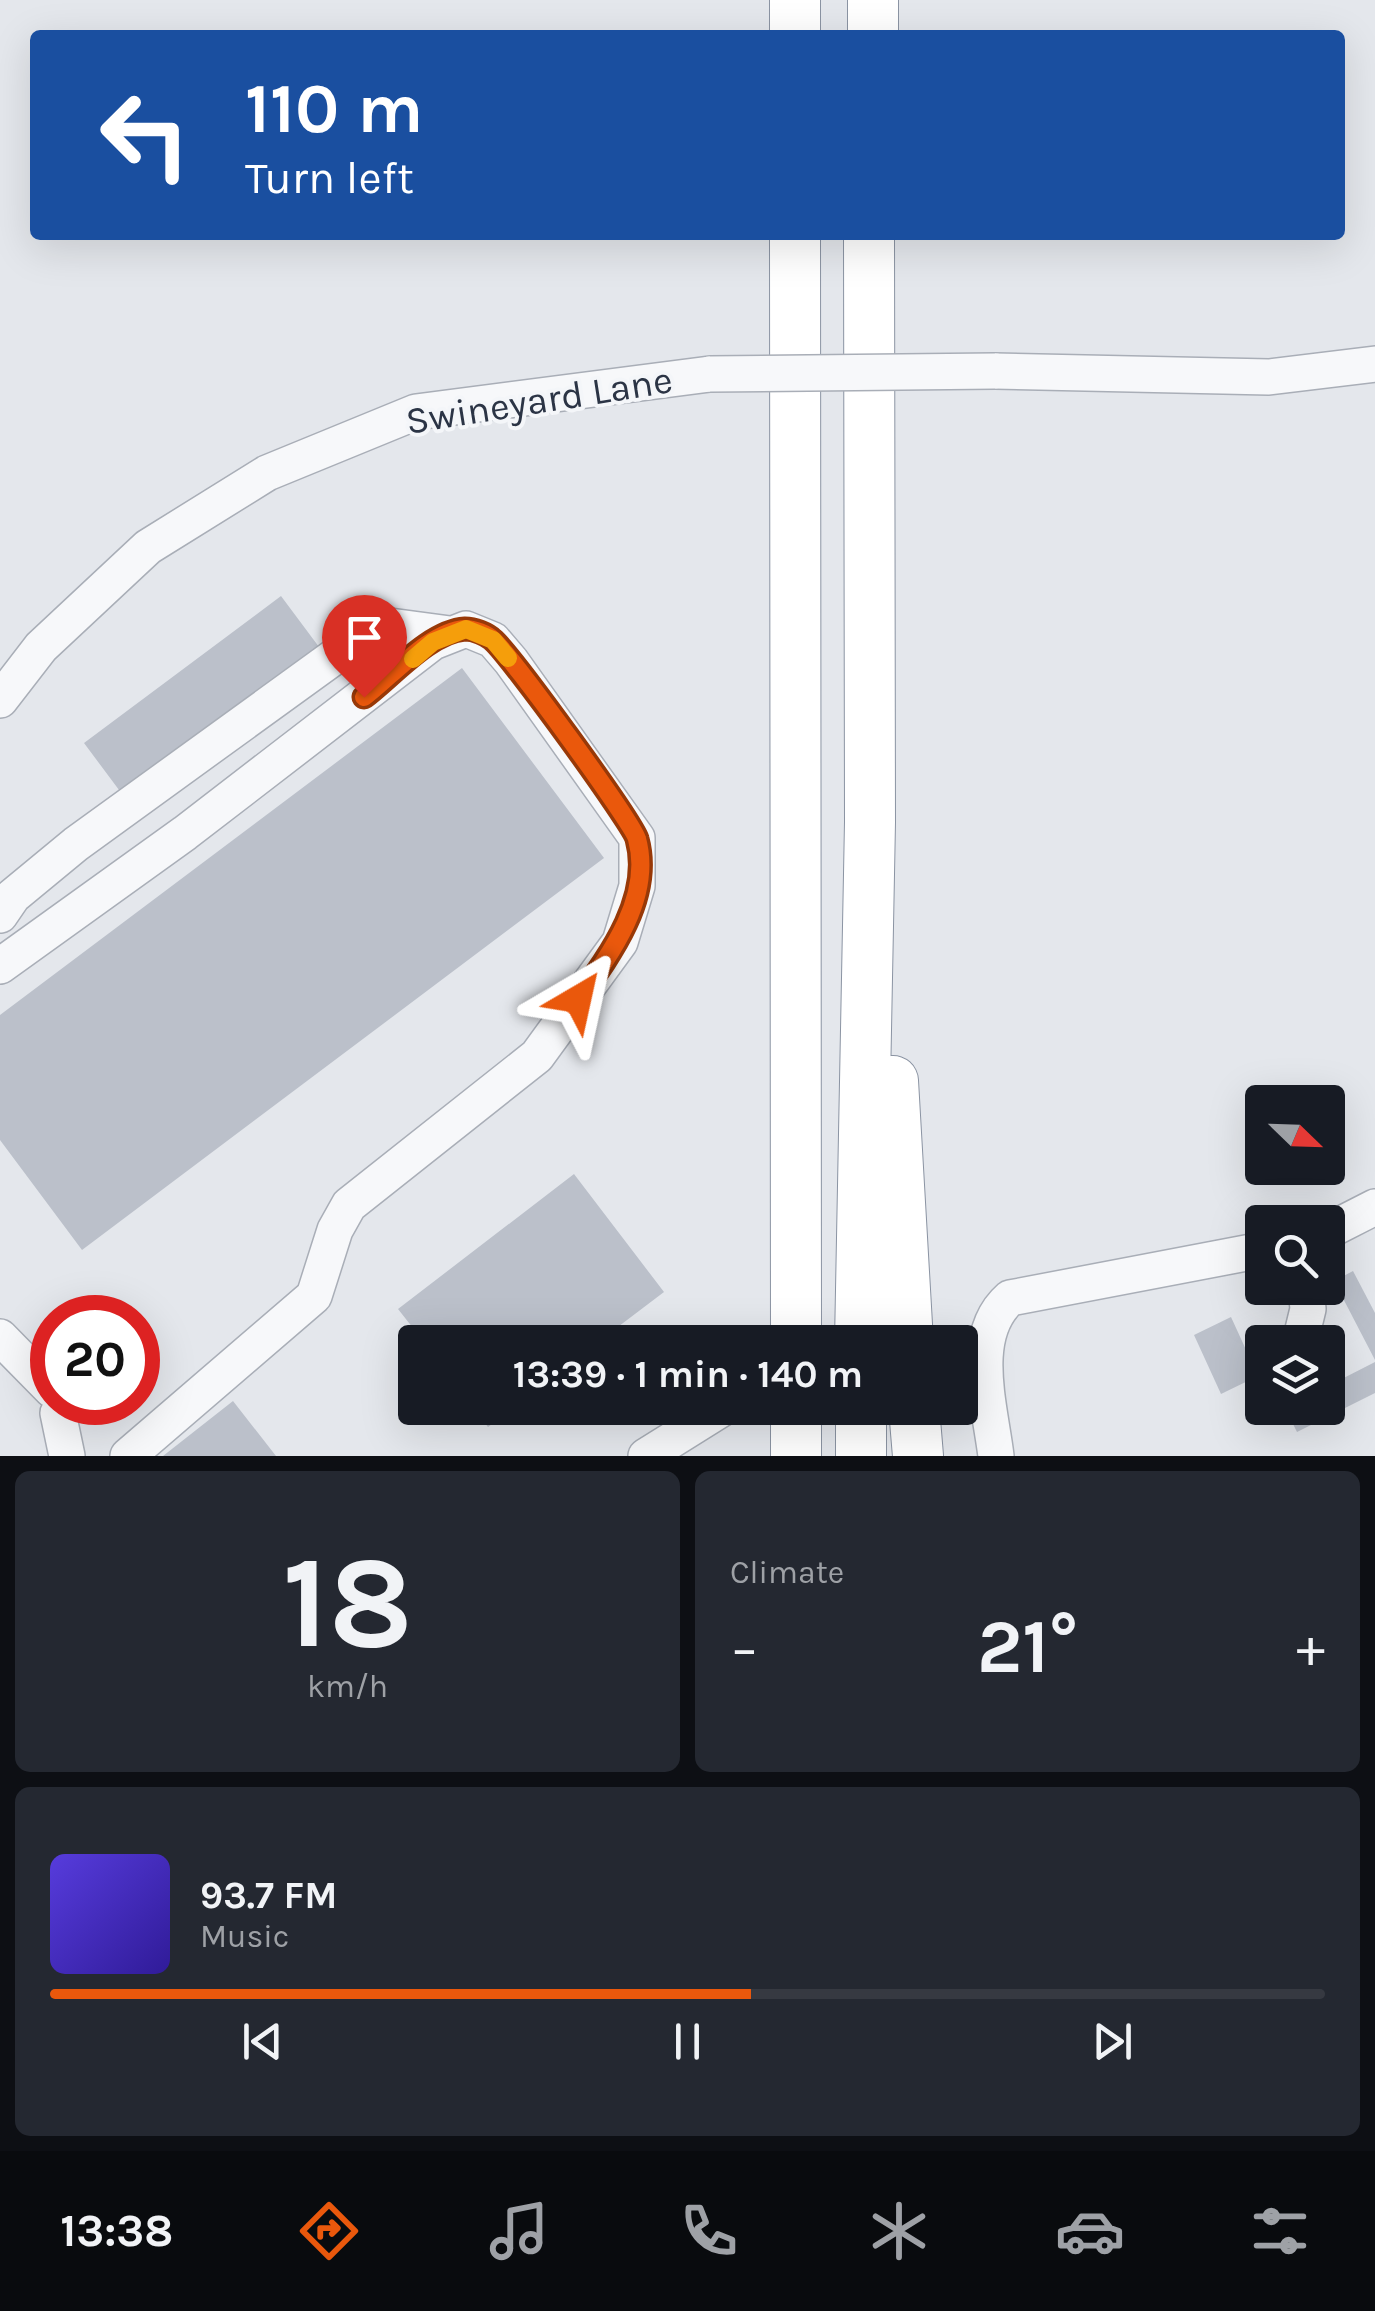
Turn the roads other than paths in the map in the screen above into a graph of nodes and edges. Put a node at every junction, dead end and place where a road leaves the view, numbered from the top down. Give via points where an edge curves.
1 (796, 0) edge
2 (873, 0) edge
3 (795, 30) edge
4 (872, 30) edge
5 (795, 240) edge
6 (870, 240) edge
7 (1375, 364) edge
8 (450, 634) junction
9 (0, 700) edge
10 (870, 822) junction
11 (0, 915) edge
12 (0, 966) edge
13 (1375, 1207) edge
14 (1345, 1222) edge
15 (1245, 1253) edge
16 (796, 1325) edge
17 (860, 1325) edge
18 (907, 1325) edge
19 (0, 1337) edge
20 (30, 1368) edge
21 (61, 1425) edge
22 (696, 1425) edge
23 (796, 1425) edge
24 (861, 1425) edge
25 (915, 1425) edge
26 (67, 1456) edge
27 (128, 1456) edge
28 (646, 1456) edge
29 (796, 1456) edge
30 (861, 1456) edge
31 (918, 1456) edge
32 (996, 1456) edge

1 - 3 highway
2 - 4 highway
5 - 16 highway
6 - 10 highway
7 - 9 street, Swineyard Lane, bridge via 1270,377 710,374 416,412 268,473 148,547 41,647
8 - 11 street via 374,628 76,844 12,896
8 - 12 street
8 - 27 street via 466,629 493,640 637,838 637,886 620,942 518,1075 349,1205 314,1296
10 - 17 highway
10 - 18 highway
13 - 14 street
15 - 32 street via 1010,1298 993,1312 986,1336
19 - 20 street
21 - 26 street
22 - 28 street
23 - 29 highway
24 - 30 highway
25 - 31 highway

